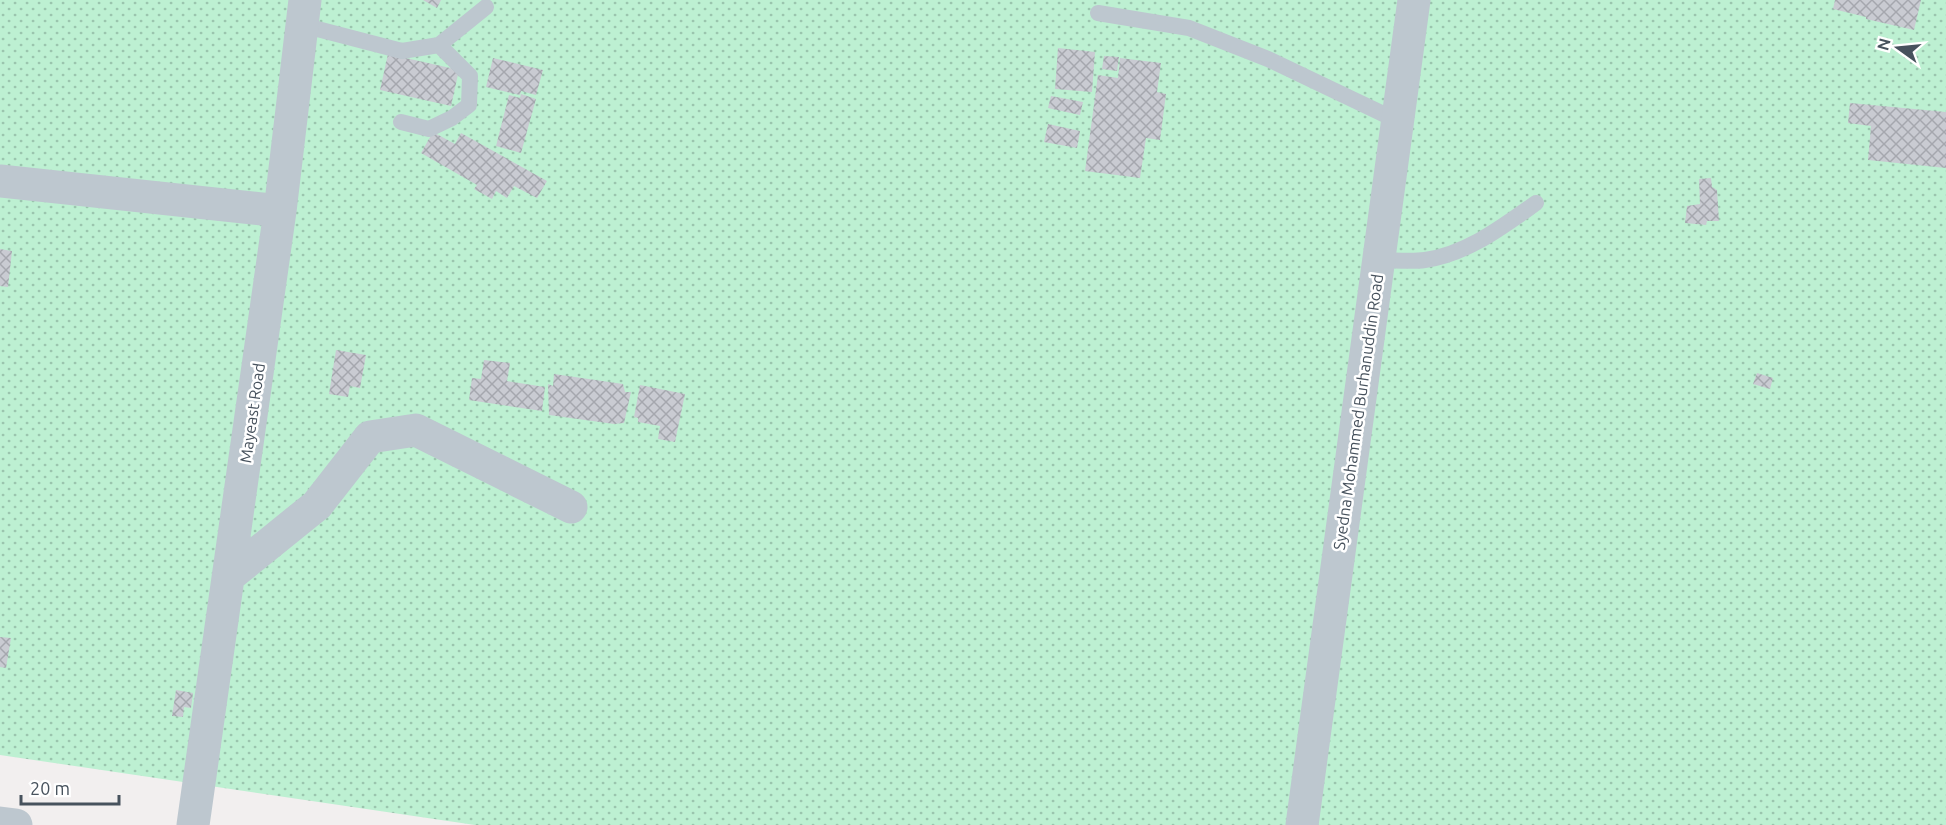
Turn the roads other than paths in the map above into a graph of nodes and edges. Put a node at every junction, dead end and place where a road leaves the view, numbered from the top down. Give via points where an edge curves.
1 (1414, 0) edge
2 (486, 7) dead end
3 (303, 13) edge
4 (1098, 13) dead end
5 (438, 45) junction
6 (1398, 121) junction
7 (400, 122) dead end
8 (0, 181) edge
9 (1536, 203) dead end
10 (280, 210) junction
11 (1379, 260) junction
12 (571, 507) dead end
13 (229, 576) junction
14 (0, 823) edge
15 (16, 825) edge
16 (193, 825) edge
17 (1302, 825) edge

1 - 6 street, Syedna Mohammed Burhanuddin Road
2 - 5 lane
3 - 5 lane via 402,51
3 - 10 street, Mayeast Road
4 - 6 lane via 1189,28 1268,59
5 - 7 lane via 470,76 469,105 429,129
6 - 11 street, Syedna Mohammed Burhanuddin Road
8 - 10 street
9 - 11 lane via 1449,255 1423,260
10 - 13 street, Mayeast Road
11 - 17 street, Syedna Mohammed Burhanuddin Road
12 - 13 street via 416,430 370,437 316,505
13 - 16 street, Mayeast Road
14 - 15 street

